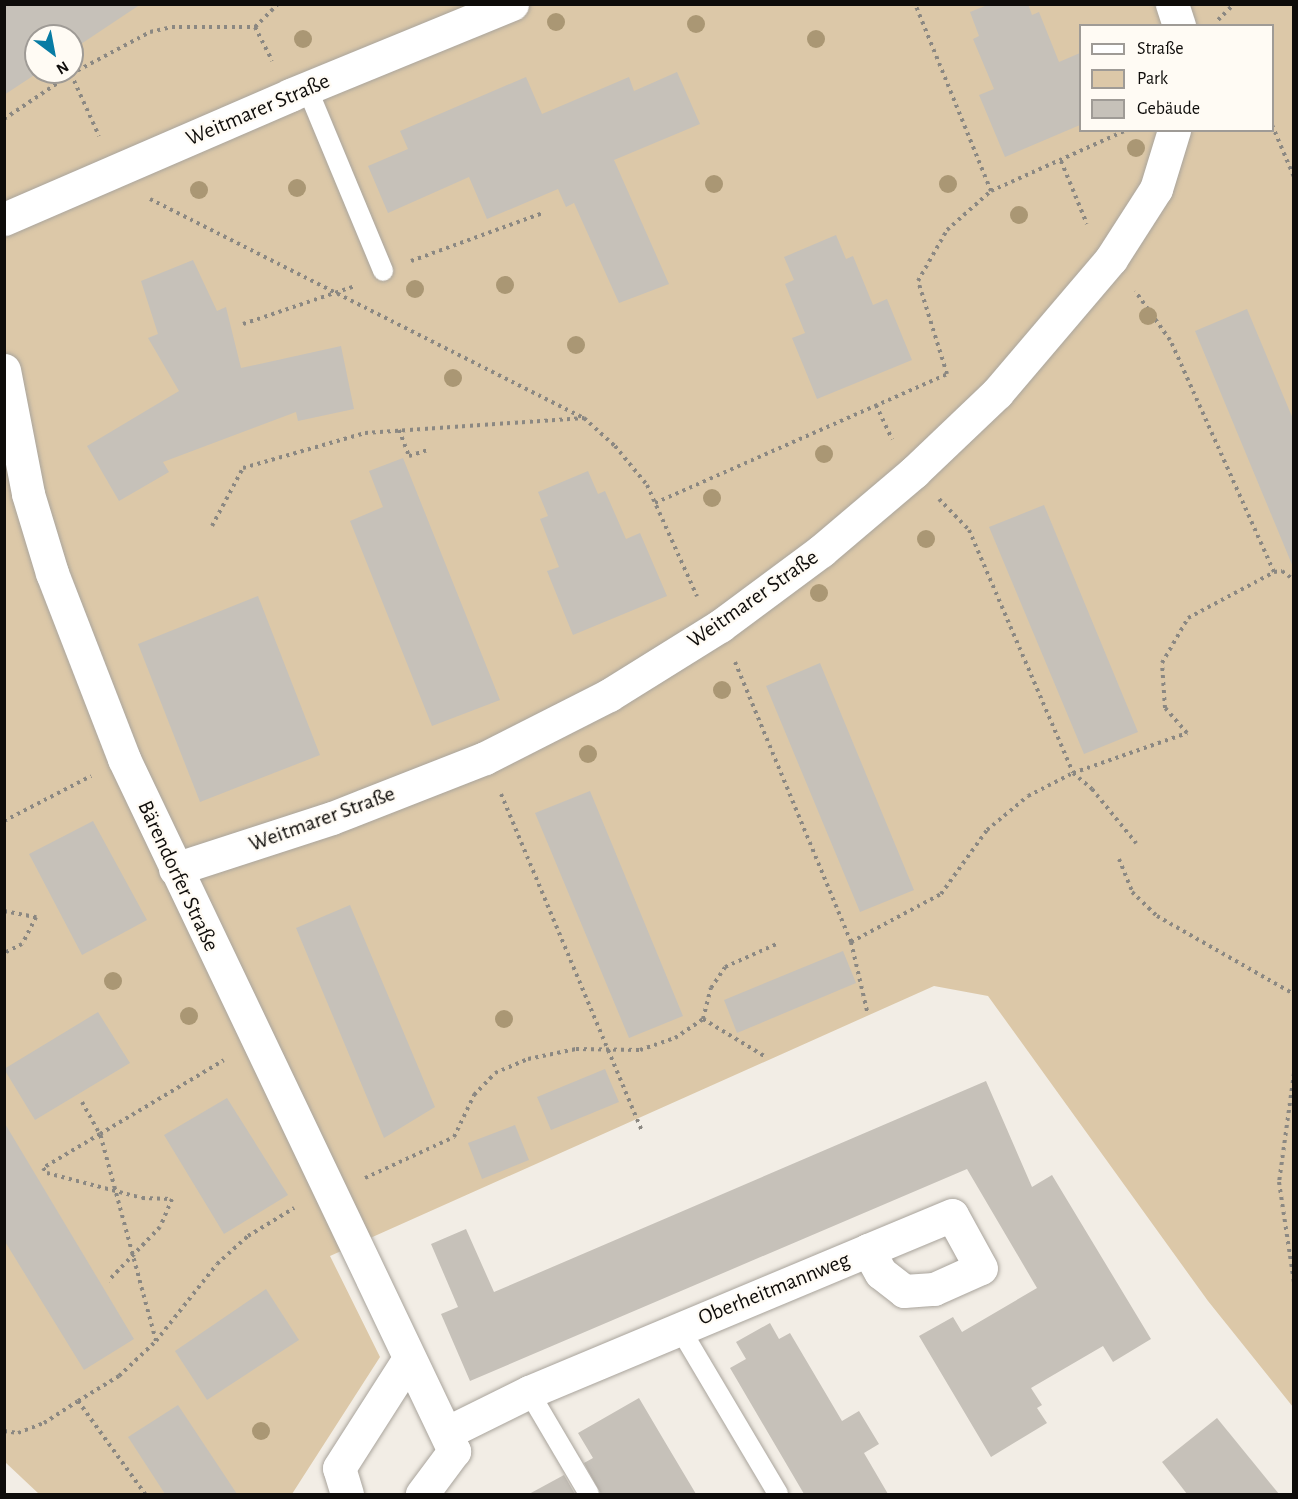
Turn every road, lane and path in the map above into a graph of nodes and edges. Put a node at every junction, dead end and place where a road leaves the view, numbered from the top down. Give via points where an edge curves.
1 (278, 4) edge
2 (513, 4) edge
3 (915, 4) edge
4 (1172, 4) edge
5 (1234, 4) edge
6 (1221, 19) dead end
7 (1178, 24) edge
8 (84, 67) edge
9 (55, 84) edge
10 (74, 84) edge
11 (307, 88) junction
12 (4, 119) edge
13 (1274, 129) edge
14 (1123, 132) edge
15 (1173, 132) edge
16 (1060, 161) junction
17 (110, 174) junction
18 (1293, 177) edge
19 (991, 191) junction
20 (4, 219) edge
21 (1111, 259) junction
22 (383, 271) dead end
23 (4, 370) edge
24 (876, 405) junction
25 (584, 418) junction
26 (399, 430) junction
27 (428, 450) dead end
28 (914, 472) junction
29 (655, 503) junction
30 (212, 525) dead end
31 (1274, 572) junction
32 (1293, 580) edge
33 (720, 626) junction
34 (485, 758) junction
35 (124, 759) junction
36 (1073, 773) junction
37 (4, 821) edge
38 (1136, 843) dead end
39 (1119, 859) dead end
40 (176, 869) junction
41 (4, 911) edge
42 (851, 942) junction
43 (779, 943) dead end
44 (4, 953) edge
45 (1293, 994) edge
46 (867, 1011) dead end
47 (703, 1019) junction
48 (256, 1041) junction
49 (607, 1047) junction
50 (766, 1057) dead end
51 (1293, 1073) edge
52 (82, 1102) dead end
53 (642, 1131) dead end
54 (100, 1134) junction
55 (116, 1191) junction
56 (329, 1194) junction
57 (868, 1250) dead end
58 (132, 1254) junction
59 (108, 1281) dead end
60 (1293, 1282) edge
61 (679, 1328) junction
62 (156, 1341) junction
63 (408, 1360) junction
64 (529, 1392) junction
65 (78, 1401) junction
66 (4, 1431) edge
67 (446, 1433) junction
68 (145, 1494) edge
69 (347, 1494) edge
70 (422, 1494) edge
71 (589, 1494) edge
72 (778, 1494) edge

1 - 8 path via 255,27 172,27 150,32
2 - 11 street, Weitmarer Straße
3 - 19 path
4 - 7 street
5 - 6 path
9 - 12 path
10 - 17 path
11 - 17 street, Weitmarer Straße
11 - 22 lane
13 - 18 path
14 - 16 path
15 - 21 street, Weitmarer Straße via 1156,189
16 - 19 path
16 - 21 path via 1090,232
17 - 20 street, Weitmarer Straße
17 - 25 path
19 - 24 path via 947,230 918,281 947,374
21 - 28 street, Weitmarer Straße via 997,393
21 - 31 path via 1170,340
23 - 35 street, Bärendorfer Straße via 28,494 52,573
24 - 28 path via 898,451
24 - 29 path
25 - 26 path
25 - 29 path via 615,446 647,485
26 - 27 path via 409,456
26 - 30 path via 365,433 243,468
28 - 33 street, Weitmarer Straße via 820,552
28 - 36 path via 969,530
29 - 33 path via 697,596
31 - 32 path via 1282,571
31 - 36 path via 1188,618 1162,663 1165,708 1187,733
33 - 34 street, Weitmarer Straße via 609,695
33 - 42 path
34 - 40 street, Weitmarer Straße via 332,818
34 - 49 path
35 - 37 path
35 - 40 street, Bärendorfer Straße
36 - 38 path via 1092,789
36 - 42 path via 1028,796 987,830 941,894
39 - 45 path via 1132,892 1157,916
40 - 48 street, Bärendorfer Straße
41 - 44 path via 36,917 22,944
42 - 46 path
43 - 47 path via 725,967 711,988
47 - 49 path via 675,1038 640,1050
47 - 50 path
48 - 54 path
48 - 56 street, Bärendorfer Straße
49 - 53 path
49 - 56 path via 528,1059 495,1072 474,1095 454,1137
51 - 60 path via 1279,1182
52 - 54 path
54 - 55 path
54 - 55 path via 43,1168 47,1173
55 - 58 path
55 - 58 path via 172,1199 160,1227
56 - 62 path via 291,1209 248,1236 217,1264
56 - 63 street, Bärendorfer Straße
57 - 61 street, Oberheitmannweg
58 - 59 path
58 - 62 path
61 - 64 street, Oberheitmannweg
61 - 72 lane, Oberheitmannweg
62 - 65 path via 119,1376
63 - 67 street, Bärendorfer Straße
63 - 69 street via 339,1468
64 - 67 street, Oberheitmannweg
64 - 71 lane
65 - 66 path via 44,1423 18,1433
65 - 68 path
67 - 70 street, Bärendorfer Straße via 454,1451

